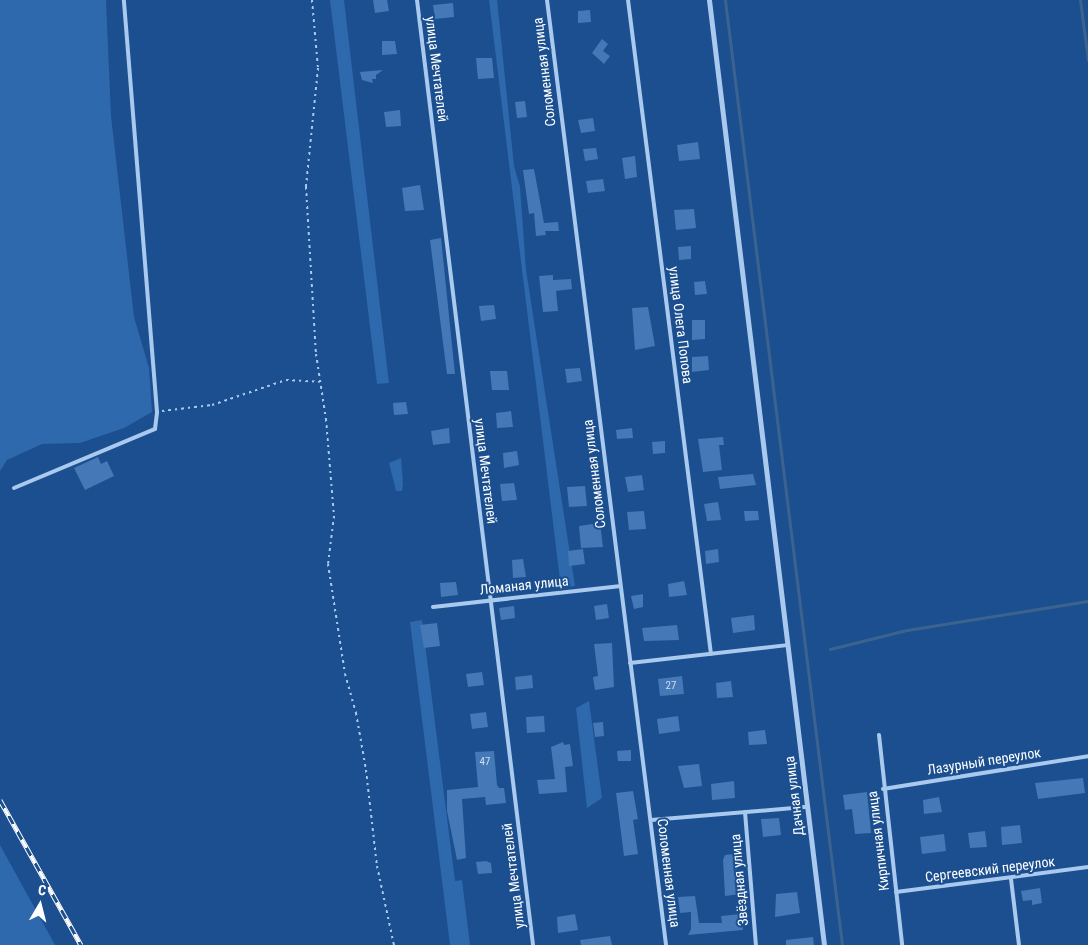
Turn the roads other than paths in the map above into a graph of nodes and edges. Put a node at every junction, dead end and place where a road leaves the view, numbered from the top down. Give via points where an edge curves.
1 (124, 0) edge
2 (417, 0) edge
3 (547, 0) edge
4 (628, 0) edge
5 (709, 0) edge
6 (14, 488) dead end
7 (618, 586) junction
8 (491, 600) junction
9 (433, 607) dead end
10 (787, 645) junction
11 (712, 654) junction
12 (630, 663) junction
13 (878, 735) dead end
14 (1088, 756) edge
15 (883, 789) junction
16 (807, 807) junction
17 (745, 812) junction
18 (651, 820) junction
19 (1088, 867) edge
20 (1011, 879) junction
21 (896, 892) junction
22 (533, 945) edge
23 (666, 945) edge
24 (756, 945) edge
25 (824, 945) edge
26 (902, 945) edge
27 (1019, 945) edge

1 - 6 lane via 157,412 154,429
2 - 8 lane, улица Мечтателей
3 - 7 lane, Соломенная улица
4 - 11 lane, улица Олега Попова
5 - 10 street, Дачная улица
7 - 8 lane, Ломаная улица
7 - 12 lane, Соломенная улица
8 - 9 lane, Ломаная улица
8 - 22 lane, улица Мечтателей
10 - 11 lane
10 - 16 street, Дачная улица
11 - 12 lane
12 - 18 lane, Соломенная улица
13 - 15 lane, Кирпичная улица
14 - 15 lane, Лазурный переулок
15 - 21 lane, Кирпичная улица
16 - 17 lane
16 - 25 street, Дачная улица
17 - 18 lane
17 - 24 lane, Звёздная улица
18 - 23 lane, Соломенная улица
19 - 20 lane, Сергеевский переулок
20 - 21 lane, Сергеевский переулок
20 - 27 lane
21 - 26 lane, Кирпичная улица

